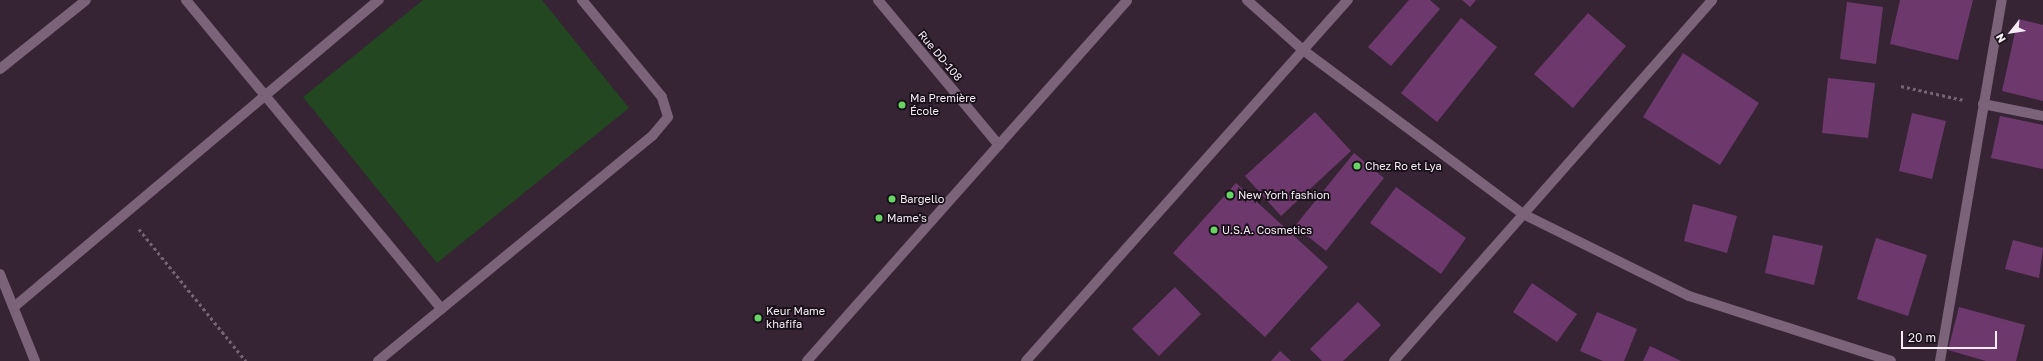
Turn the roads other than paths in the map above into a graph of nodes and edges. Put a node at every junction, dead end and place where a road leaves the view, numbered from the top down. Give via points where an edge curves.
1 (86, 0) edge
2 (186, 0) edge
3 (379, 0) edge
4 (582, 0) edge
5 (878, 0) edge
6 (1126, 0) edge
7 (1247, 0) edge
8 (1348, 0) edge
9 (1712, 0) edge
10 (2002, 0) edge
11 (1304, 50) junction
12 (0, 69) edge
13 (265, 96) junction
14 (1983, 104) junction
15 (2043, 116) edge
16 (998, 145) junction
17 (1523, 214) junction
18 (0, 274) edge
19 (14, 307) junction
20 (442, 309) junction
21 (35, 361) edge
22 (378, 361) edge
23 (806, 361) edge
24 (1026, 361) edge
25 (1394, 361) edge
26 (1891, 361) edge
27 (1940, 361) edge

1 - 12 street
2 - 13 street
3 - 13 street
4 - 20 street via 662,97 668,117 653,136
5 - 16 street, Rue DD-108
6 - 16 street
7 - 11 street
8 - 11 street
9 - 17 street
10 - 14 street
11 - 17 street
11 - 24 street
13 - 19 street
13 - 20 street
14 - 15 street
14 - 27 street
16 - 23 street
17 - 25 street
17 - 26 street via 1689,296
18 - 19 street
19 - 21 street
20 - 22 street

